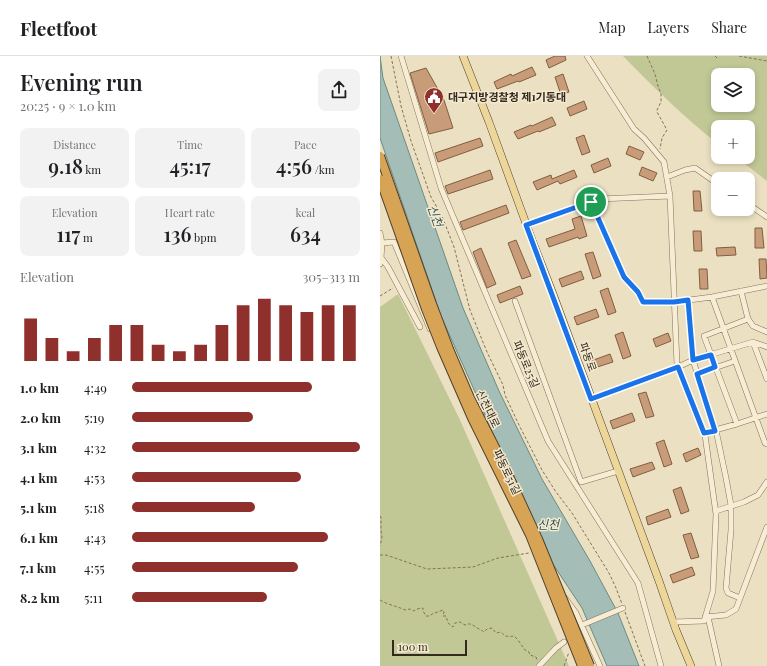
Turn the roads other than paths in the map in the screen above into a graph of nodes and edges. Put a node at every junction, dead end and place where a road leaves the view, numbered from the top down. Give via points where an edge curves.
1 (401, 56) edge
2 (464, 56) edge
3 (587, 56) edge
4 (380, 156) edge
5 (667, 176) junction
6 (380, 179) edge
7 (711, 179) edge
8 (670, 196) junction
9 (591, 202) junction
10 (755, 209) edge
11 (767, 217) edge
12 (526, 225) junction
13 (380, 233) edge
14 (382, 243) junction
15 (381, 257) edge
16 (380, 264) edge
17 (767, 286) edge
18 (741, 291) junction
19 (712, 297) junction
20 (688, 300) junction
21 (515, 301) dead end
22 (674, 302) junction
23 (748, 319) junction
24 (420, 327) dead end
25 (723, 328) junction
26 (767, 332) edge
27 (753, 342) junction
28 (767, 347) edge
29 (730, 349) junction
30 (711, 355) junction
31 (693, 360) junction
32 (735, 360) junction
33 (678, 367) junction
34 (715, 367) junction
35 (697, 374) junction
36 (767, 379) edge
37 (591, 399) junction
38 (767, 414) edge
39 (756, 418) junction
40 (737, 424) junction
41 (715, 431) junction
42 (704, 433) junction
43 (767, 444) edge
44 (618, 471) junction
45 (581, 482) junction
46 (767, 482) edge
47 (575, 484) junction
48 (731, 505) junction
49 (716, 511) junction
50 (767, 527) edge
51 (740, 598) junction
52 (622, 609) road end
53 (707, 617) junction
54 (673, 622) junction
55 (583, 626) junction
56 (564, 642) dead end
57 (541, 664) edge
58 (582, 666) edge
59 (590, 666) edge
60 (600, 666) edge
61 (661, 666) edge
62 (691, 666) edge
63 (719, 666) edge

1 - 47 street, 파동로25길 via 441,188 548,441
2 - 12 main road, 파동로
3 - 5 street via 634,129 664,162
4 - 59 highway, 신천대로, bridge via 449,349 538,539
5 - 7 street via 695,168
5 - 8 street
6 - 58 highway, 신천대로, bridge via 441,347 472,418 530,535
8 - 9 street via 599,199
8 - 22 street
9 - 12 street
9 - 22 street via 624,277 638,292 643,302
10 - 11 street
12 - 37 main road, 파동로
13 - 14 street
14 - 15 street
14 - 55 street, 파동로51길 via 394,242 423,314 535,552 541,570 576,613
15 - 16 street
15 - 24 street
17 - 18 street
18 - 19 street
18 - 23 street
19 - 20 street
19 - 25 street
20 - 22 street
20 - 31 street
21 - 45 street
22 - 33 street
23 - 25 street
23 - 26 street via 753,326
25 - 29 street
25 - 30 street via 704,336
27 - 28 street
27 - 29 street
27 - 36 street
29 - 30 street
29 - 32 street
30 - 31 street
30 - 34 street
31 - 33 street
31 - 35 street
32 - 34 street
32 - 39 street
33 - 37 street
33 - 42 street
34 - 35 street
34 - 40 street
35 - 41 street
37 - 44 main road, 파동로
38 - 39 street
39 - 40 street
39 - 43 street
40 - 41 street
41 - 42 street
41 - 48 street
42 - 49 street
44 - 45 street
44 - 54 main road, 파동로
45 - 47 street
46 - 48 street via 758,494 744,502
47 - 61 street, 파동로25길 via 638,583
48 - 49 street
48 - 51 street via 726,588 728,593
49 - 53 street via 713,591
50 - 51 street
51 - 53 street via 736,609 726,615
52 - 55 street
53 - 54 street via 704,621
53 - 63 street
54 - 62 main road, 파동로
55 - 60 street, 파동로51길
56 - 57 street

